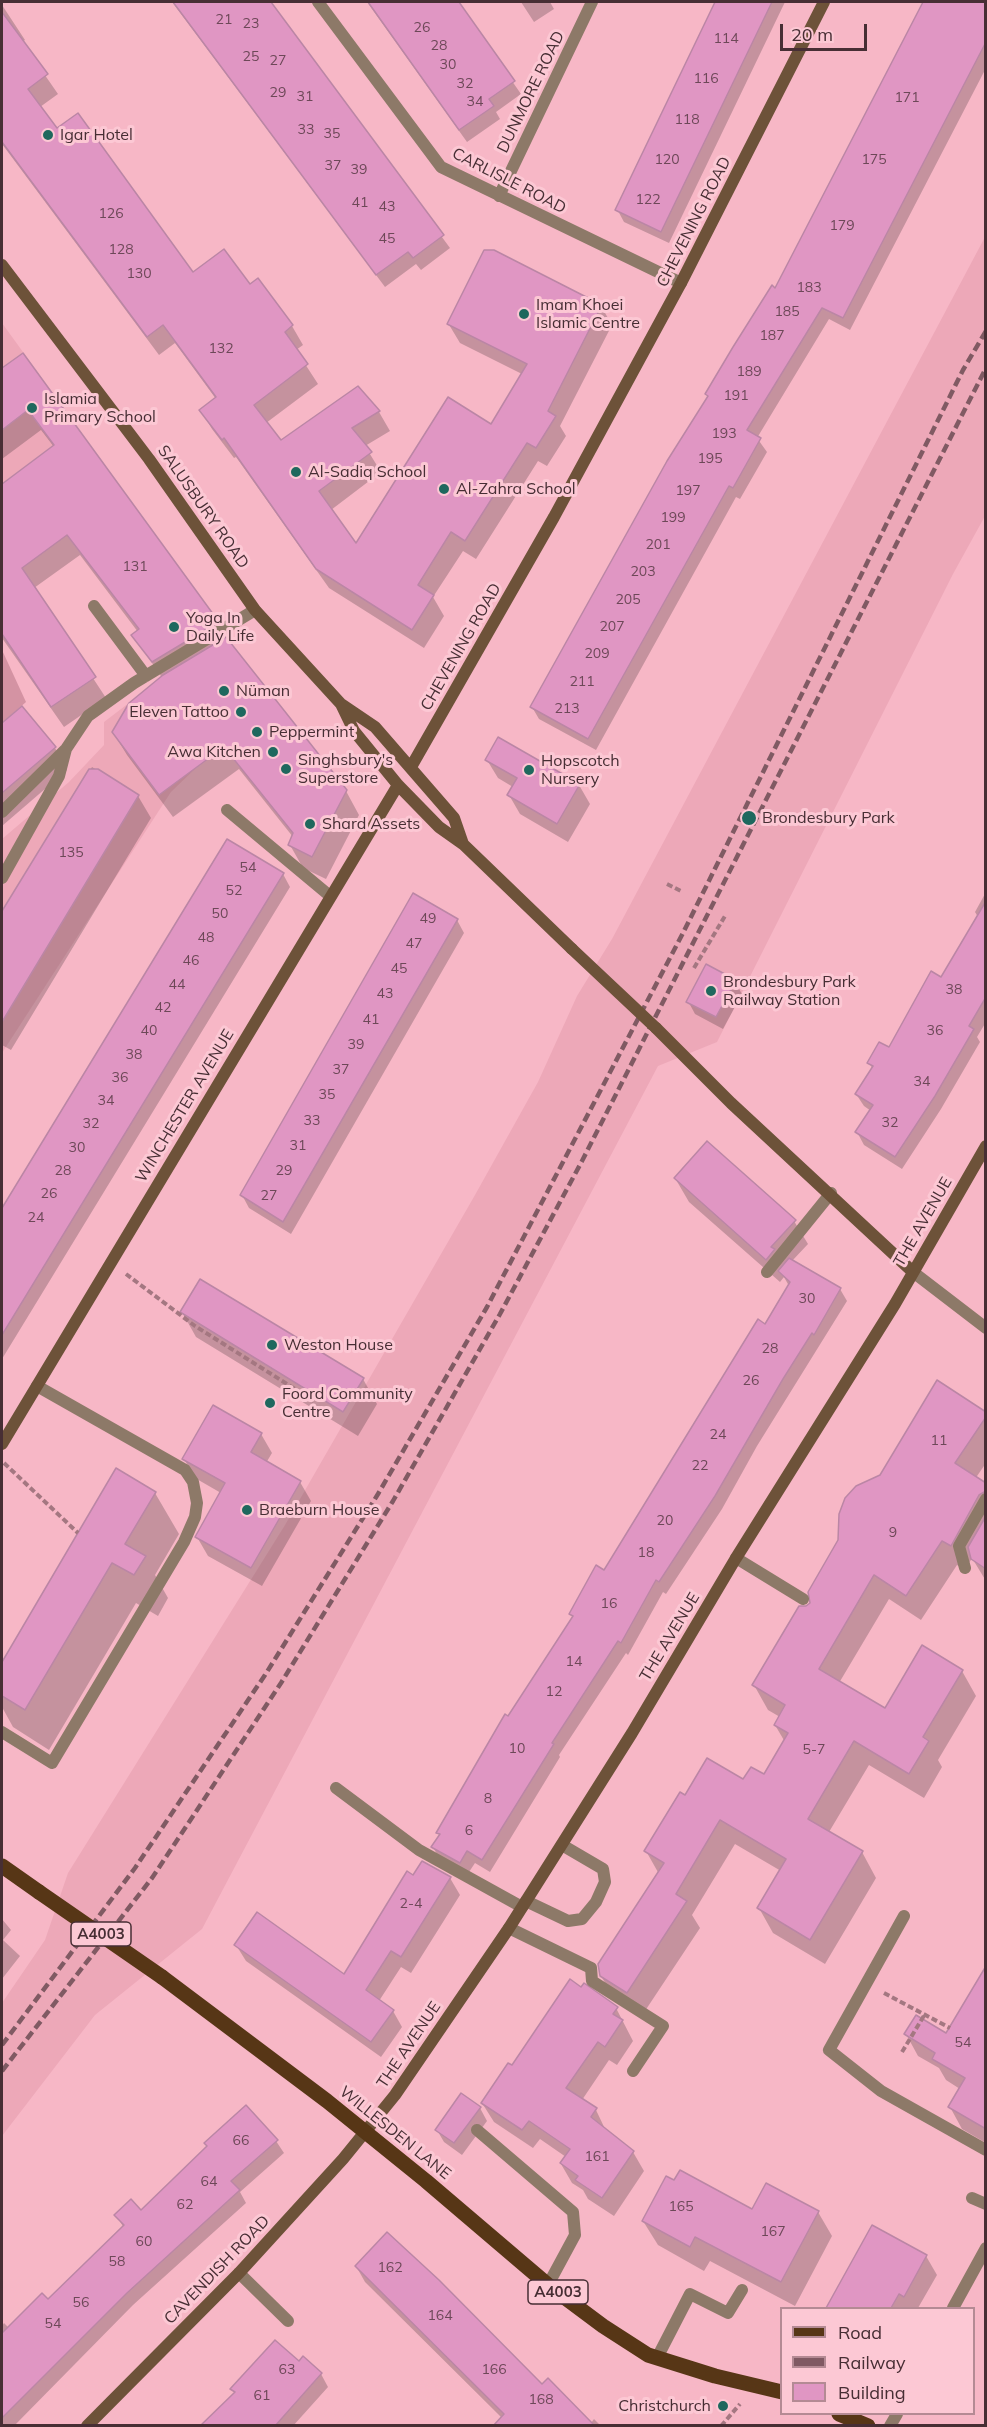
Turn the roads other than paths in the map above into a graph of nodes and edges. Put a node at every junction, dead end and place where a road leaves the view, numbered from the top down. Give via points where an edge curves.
1 (318, 2) edge
2 (592, 2) edge
3 (824, 2) edge
4 (499, 196) junction
5 (2, 265) edge
6 (681, 284) junction
7 (94, 606) dead end
8 (255, 609) junction
9 (146, 676) junction
10 (341, 704) junction
11 (66, 749) junction
12 (411, 767) junction
13 (398, 785) junction
14 (227, 810) dead end
15 (2, 812) edge
16 (463, 844) junction
17 (2, 878) edge
18 (330, 896) junction
19 (986, 1146) edge
20 (831, 1193) junction
21 (767, 1272) dead end
22 (913, 1272) junction
23 (986, 1328) edge
24 (38, 1386) junction
25 (2, 1444) edge
26 (986, 1499) edge
27 (736, 1558) junction
28 (965, 1568) dead end
29 (803, 1599) dead end
30 (2, 1732) edge
31 (336, 1788) dead end
32 (562, 1845) junction
33 (2, 1866) edge
34 (524, 1904) junction
35 (904, 1916) dead end
36 (509, 1928) junction
37 (633, 2071) dead end
38 (477, 2130) dead end
39 (366, 2133) junction
40 (986, 2150) edge
41 (972, 2198) dead end
42 (986, 2204) edge
43 (986, 2248) edge
44 (239, 2273) junction
45 (548, 2285) junction
46 (742, 2290) dead end
47 (954, 2307) edge
48 (288, 2321) dead end
49 (657, 2358) junction
50 (780, 2392) edge
51 (841, 2415) edge
52 (87, 2426) edge
53 (868, 2426) edge

1 - 4 street, CARLISLE ROAD via 441,167
2 - 4 street, DUNMORE ROAD
3 - 6 street, CHEVENING ROAD
4 - 6 street, CARLISLE ROAD
5 - 8 street, SALUSBURY ROAD via 149,459
6 - 12 street, CHEVENING ROAD
7 - 9 street
8 - 9 street
8 - 10 street, SALUSBURY ROAD
9 - 11 street via 88,716
10 - 12 street, SALUSBURY ROAD via 368,720
10 - 13 street, SALUSBURY ROAD via 354,731
11 - 15 street
11 - 17 street via 59,776
12 - 16 street via 454,818
13 - 16 street via 439,827
13 - 18 street, WINCHESTER AVENUE
14 - 18 street
16 - 20 street, bridge via 731,1103
18 - 24 street, WINCHESTER AVENUE
19 - 22 street, THE AVENUE
20 - 21 street
20 - 22 street
22 - 23 street
22 - 27 street, THE AVENUE
24 - 25 street, WINCHESTER AVENUE
24 - 30 street via 185,1470 193,1482 197,1503 184,1542 52,1763
26 - 28 street via 959,1546
27 - 29 street
27 - 32 street, THE AVENUE
31 - 34 street via 419,1850
32 - 34 street, THE AVENUE
32 - 34 street via 603,1869 605,1882 597,1902 582,1919 568,1921
33 - 39 main road, WILLESDEN LANE / A4003, bridge via 162,1977
34 - 36 street, THE AVENUE
35 - 40 street via 830,2050 881,2091
36 - 37 street via 591,1968 592,1981 663,2026
36 - 39 street, THE AVENUE
38 - 45 street via 573,2212 575,2235
39 - 44 street, CAVENDISH ROAD
39 - 45 main road, WILLESDEN LANE / A4003
41 - 42 street
43 - 47 street
44 - 48 street
44 - 52 street, CAVENDISH ROAD
45 - 49 main road, WILLESDEN LANE / A4003 via 603,2326
46 - 49 street via 728,2313 690,2294
49 - 50 main road, WILLESDEN LANE / A4003
51 - 53 main road

